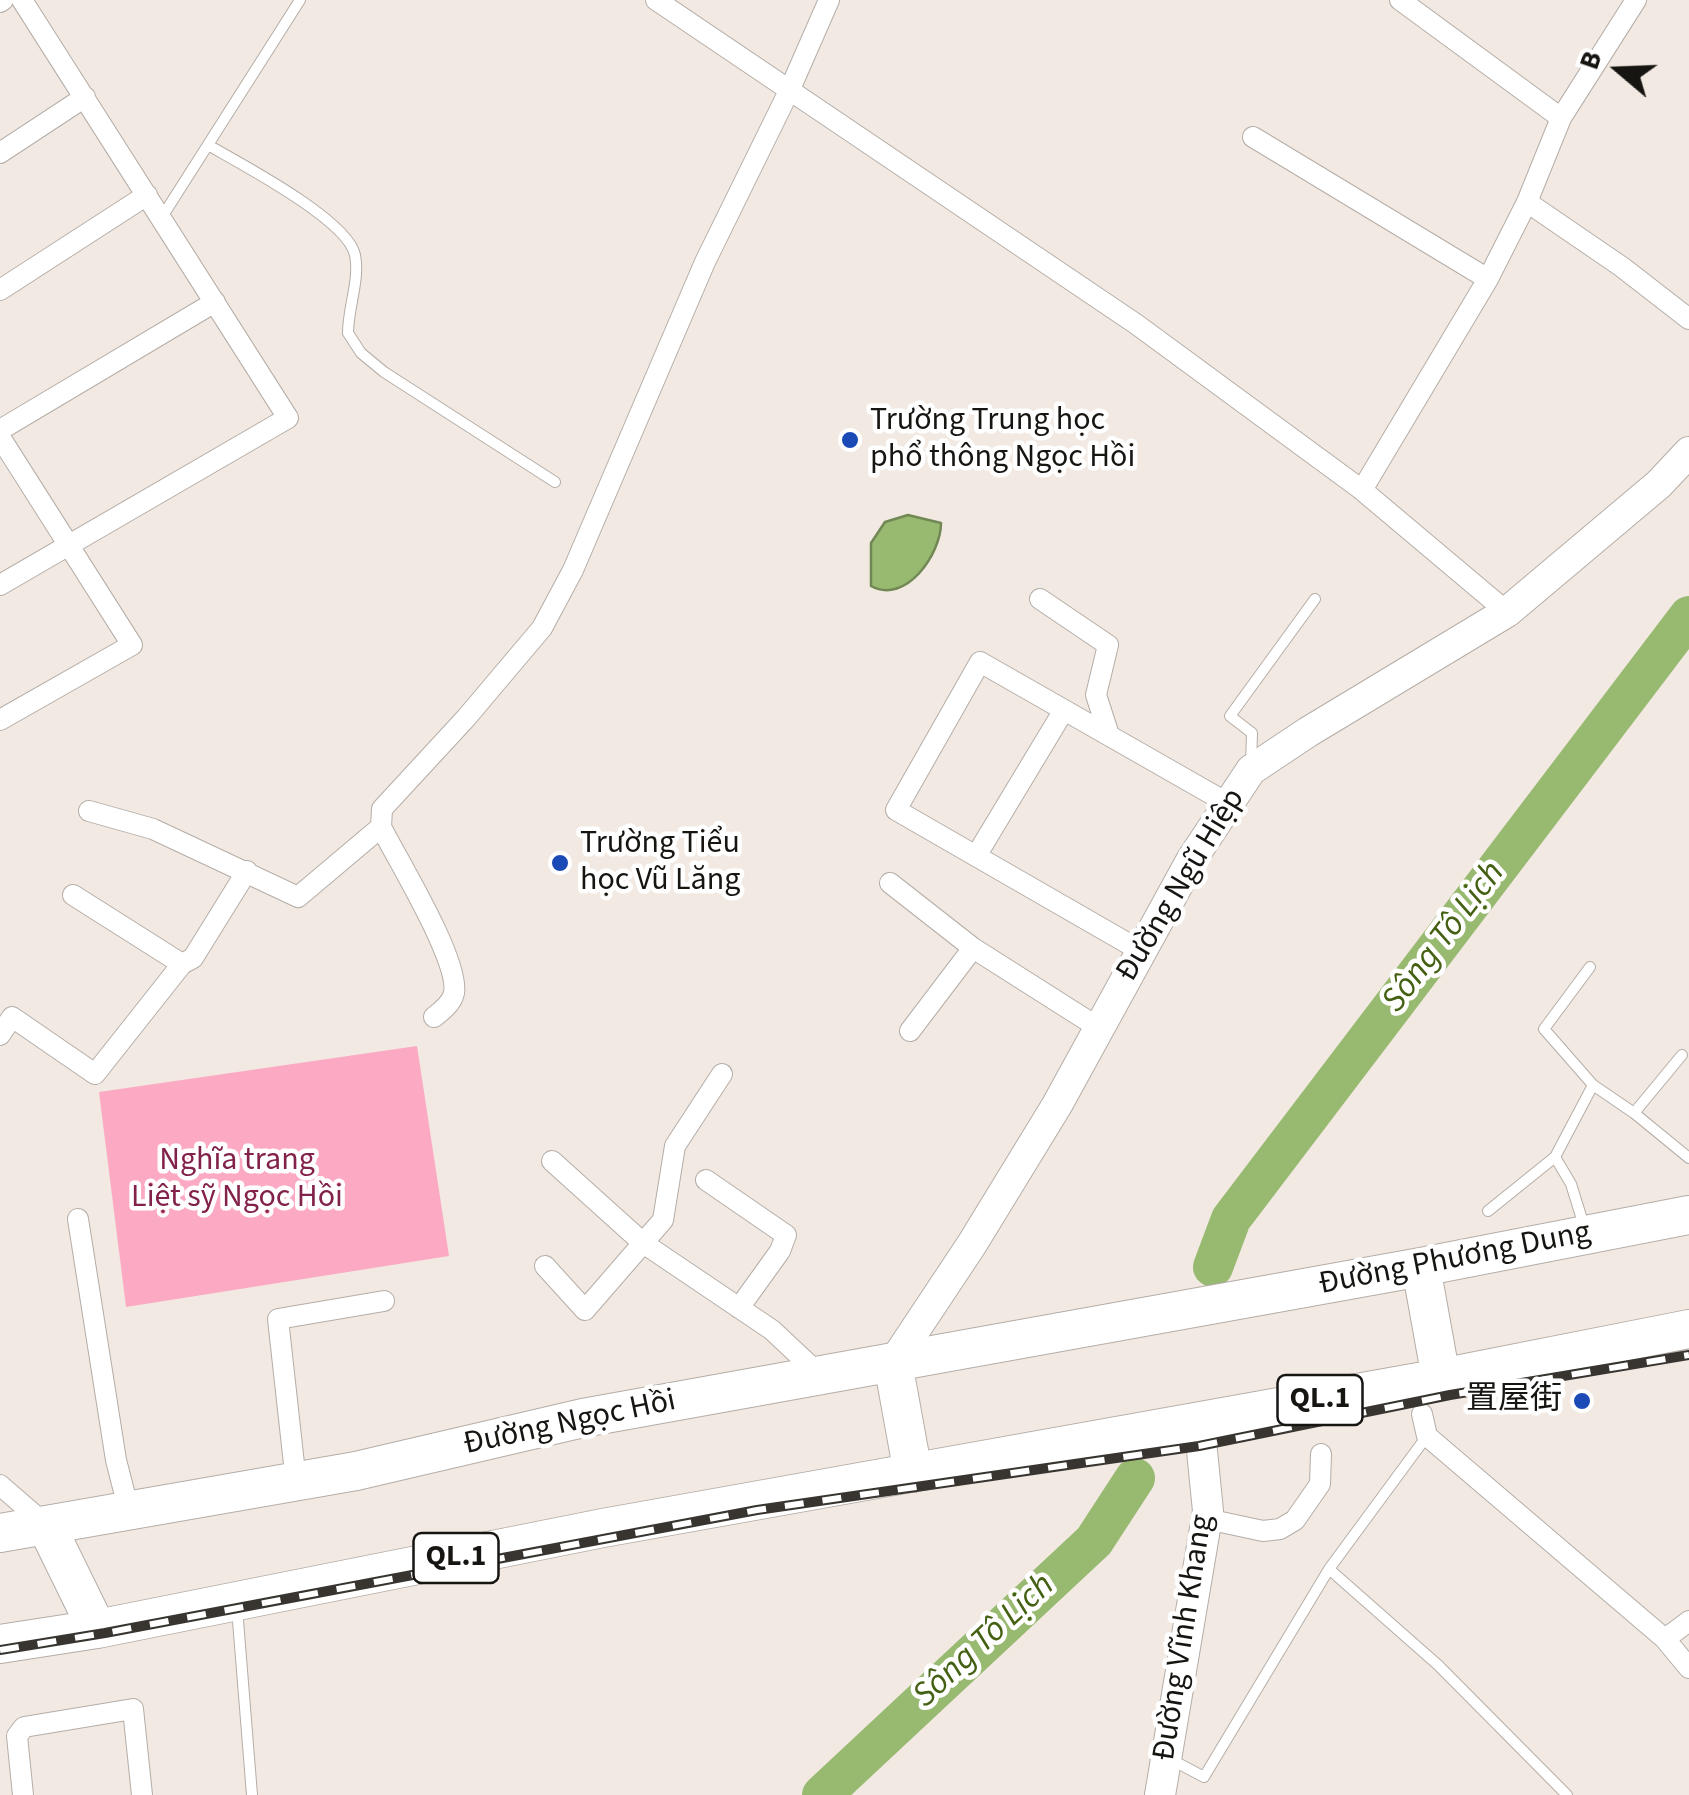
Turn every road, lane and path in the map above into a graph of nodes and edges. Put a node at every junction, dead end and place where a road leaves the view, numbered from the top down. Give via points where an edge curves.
1 (22, 0) edge
2 (300, 0) edge
3 (656, 0) edge
4 (828, 0) edge
5 (1400, 0) edge
6 (1636, 0) edge
7 (790, 89) junction
8 (86, 97) junction
9 (1561, 118) junction
10 (1253, 137) dead end
11 (208, 144) junction
12 (0, 154) edge
13 (148, 195) junction
14 (1527, 202) junction
15 (162, 218) junction
16 (1488, 279) junction
17 (0, 290) edge
18 (215, 302) junction
19 (1689, 319) edge
20 (0, 434) edge
21 (1689, 452) edge
22 (554, 482) dead end
23 (1362, 490) junction
24 (69, 546) junction
25 (0, 585) edge
26 (1040, 599) dead end
27 (1315, 599) dead end
28 (1507, 612) junction
29 (1064, 710) junction
30 (0, 720) edge
31 (1109, 736) junction
32 (1251, 770) junction
33 (1228, 804) junction
34 (89, 811) dead end
35 (381, 827) junction
36 (976, 856) junction
37 (247, 870) junction
38 (890, 883) dead end
39 (73, 895) dead end
40 (973, 948) junction
41 (1141, 950) junction
42 (182, 964) junction
43 (1590, 967) dead end
44 (434, 1017) dead end
45 (1099, 1028) junction
46 (910, 1031) dead end
47 (0, 1035) edge
48 (1682, 1055) dead end
49 (722, 1074) dead end
50 (1593, 1085) junction
51 (1634, 1113) junction
52 (1555, 1157) junction
53 (1689, 1158) edge
54 (552, 1161) dead end
55 (706, 1180) dead end
56 (1488, 1212) dead end
57 (1689, 1215) edge
58 (78, 1219) dead end
59 (1586, 1235) junction
60 (645, 1244) junction
61 (545, 1266) dead end
62 (1421, 1267) junction
63 (384, 1301) dead end
64 (740, 1308) junction
65 (1141, 1318) joint
66 (1689, 1329) edge
67 (893, 1363) junction
68 (821, 1376) junction
69 (1441, 1378) junction
70 (1422, 1414) dead end
71 (1199, 1422) junction
72 (1427, 1436) junction
73 (1320, 1454) dead end
74 (913, 1473) junction
75 (296, 1482) junction
76 (0, 1484) edge
77 (128, 1511) junction
78 (1207, 1519) junction
79 (46, 1525) junction
80 (0, 1533) edge
81 (1329, 1569) junction
82 (237, 1602) junction
83 (1689, 1621) edge
84 (96, 1629) junction
85 (1665, 1639) junction
86 (0, 1644) edge
87 (1689, 1668) edge
88 (1166, 1757) junction
89 (23, 1795) edge
90 (142, 1795) edge
91 (252, 1795) edge
92 (1160, 1795) edge
93 (1567, 1795) edge

1 - 8 street
2 - 11 lane
3 - 7 street
4 - 7 street
5 - 9 street
6 - 9 street
7 - 23 street via 1136,324
7 - 35 street via 542,628 397,790 382,809
8 - 12 street
8 - 13 street
9 - 14 street
10 - 16 street
11 - 15 lane
11 - 22 lane via 342,232 355,262 348,332 361,353
13 - 15 street
13 - 17 street
14 - 16 street
14 - 19 street
15 - 18 street
16 - 23 street
18 - 20 street
18 - 24 street via 288,418
20 - 24 street
21 - 28 street, Đường Ngũ Hiệp
23 - 28 street
24 - 25 street
24 - 30 street via 132,645
26 - 31 street via 1108,645 1096,695
27 - 32 lane via 1230,716 1252,733
28 - 32 street, Đường Ngũ Hiệp
29 - 31 street
29 - 36 street
29 - 36 street via 980,662 896,810
31 - 33 street
32 - 33 street, Đường Ngũ Hiệp
33 - 41 street, Đường Ngũ Hiệp
34 - 37 street via 154,829
35 - 37 street via 298,897
35 - 44 street via 453,980 454,995
36 - 41 street
37 - 42 street
38 - 40 street
39 - 42 street
40 - 45 street
40 - 46 street
41 - 45 street, Đường Ngũ Hiệp
42 - 47 street via 96,1074 12,1017
43 - 50 lane via 1544,1029
45 - 67 street, Đường Ngũ Hiệp
48 - 51 lane
49 - 60 street via 675,1146 663,1220
50 - 51 lane
50 - 52 lane
51 - 53 lane
52 - 56 lane
52 - 59 lane
54 - 60 street
55 - 64 street via 786,1235
57 - 59 highway, Đường Phương Dung
58 - 77 street
59 - 62 highway, Đường Phương Dung
60 - 61 street via 585,1310
60 - 64 street
62 - 65 highway, Đường Phương Dung
62 - 69 highway
63 - 75 street via 278,1319
64 - 68 street
65 - 67 highway, Đường Ngọc Hồi
66 - 69 highway, QL.1
67 - 68 highway, Đường Ngọc Hồi
67 - 74 highway
68 - 75 highway, Đường Ngọc Hồi via 582,1418
69 - 71 highway, QL.1
70 - 72 street
71 - 74 highway, QL.1
71 - 78 street, Đường Vĩnh Khang
72 - 81 lane
72 - 85 street
73 - 78 street via 1320,1484 1295,1520 1263,1531
74 - 82 highway, QL.1
75 - 77 highway, Đường Ngọc Hồi
76 - 79 street
77 - 79 highway, Đường Ngọc Hồi
78 - 88 street, Đường Vĩnh Khang
79 - 80 highway, Đường Ngọc Hồi
79 - 84 highway
81 - 88 lane via 1204,1777
81 - 93 lane via 1438,1665
82 - 84 highway, QL.1
82 - 91 lane
83 - 85 street
84 - 86 highway, QL.1
85 - 87 street
88 - 92 street, Đường Vĩnh Khang
89 - 90 street via 18,1736 24,1727 133,1710

